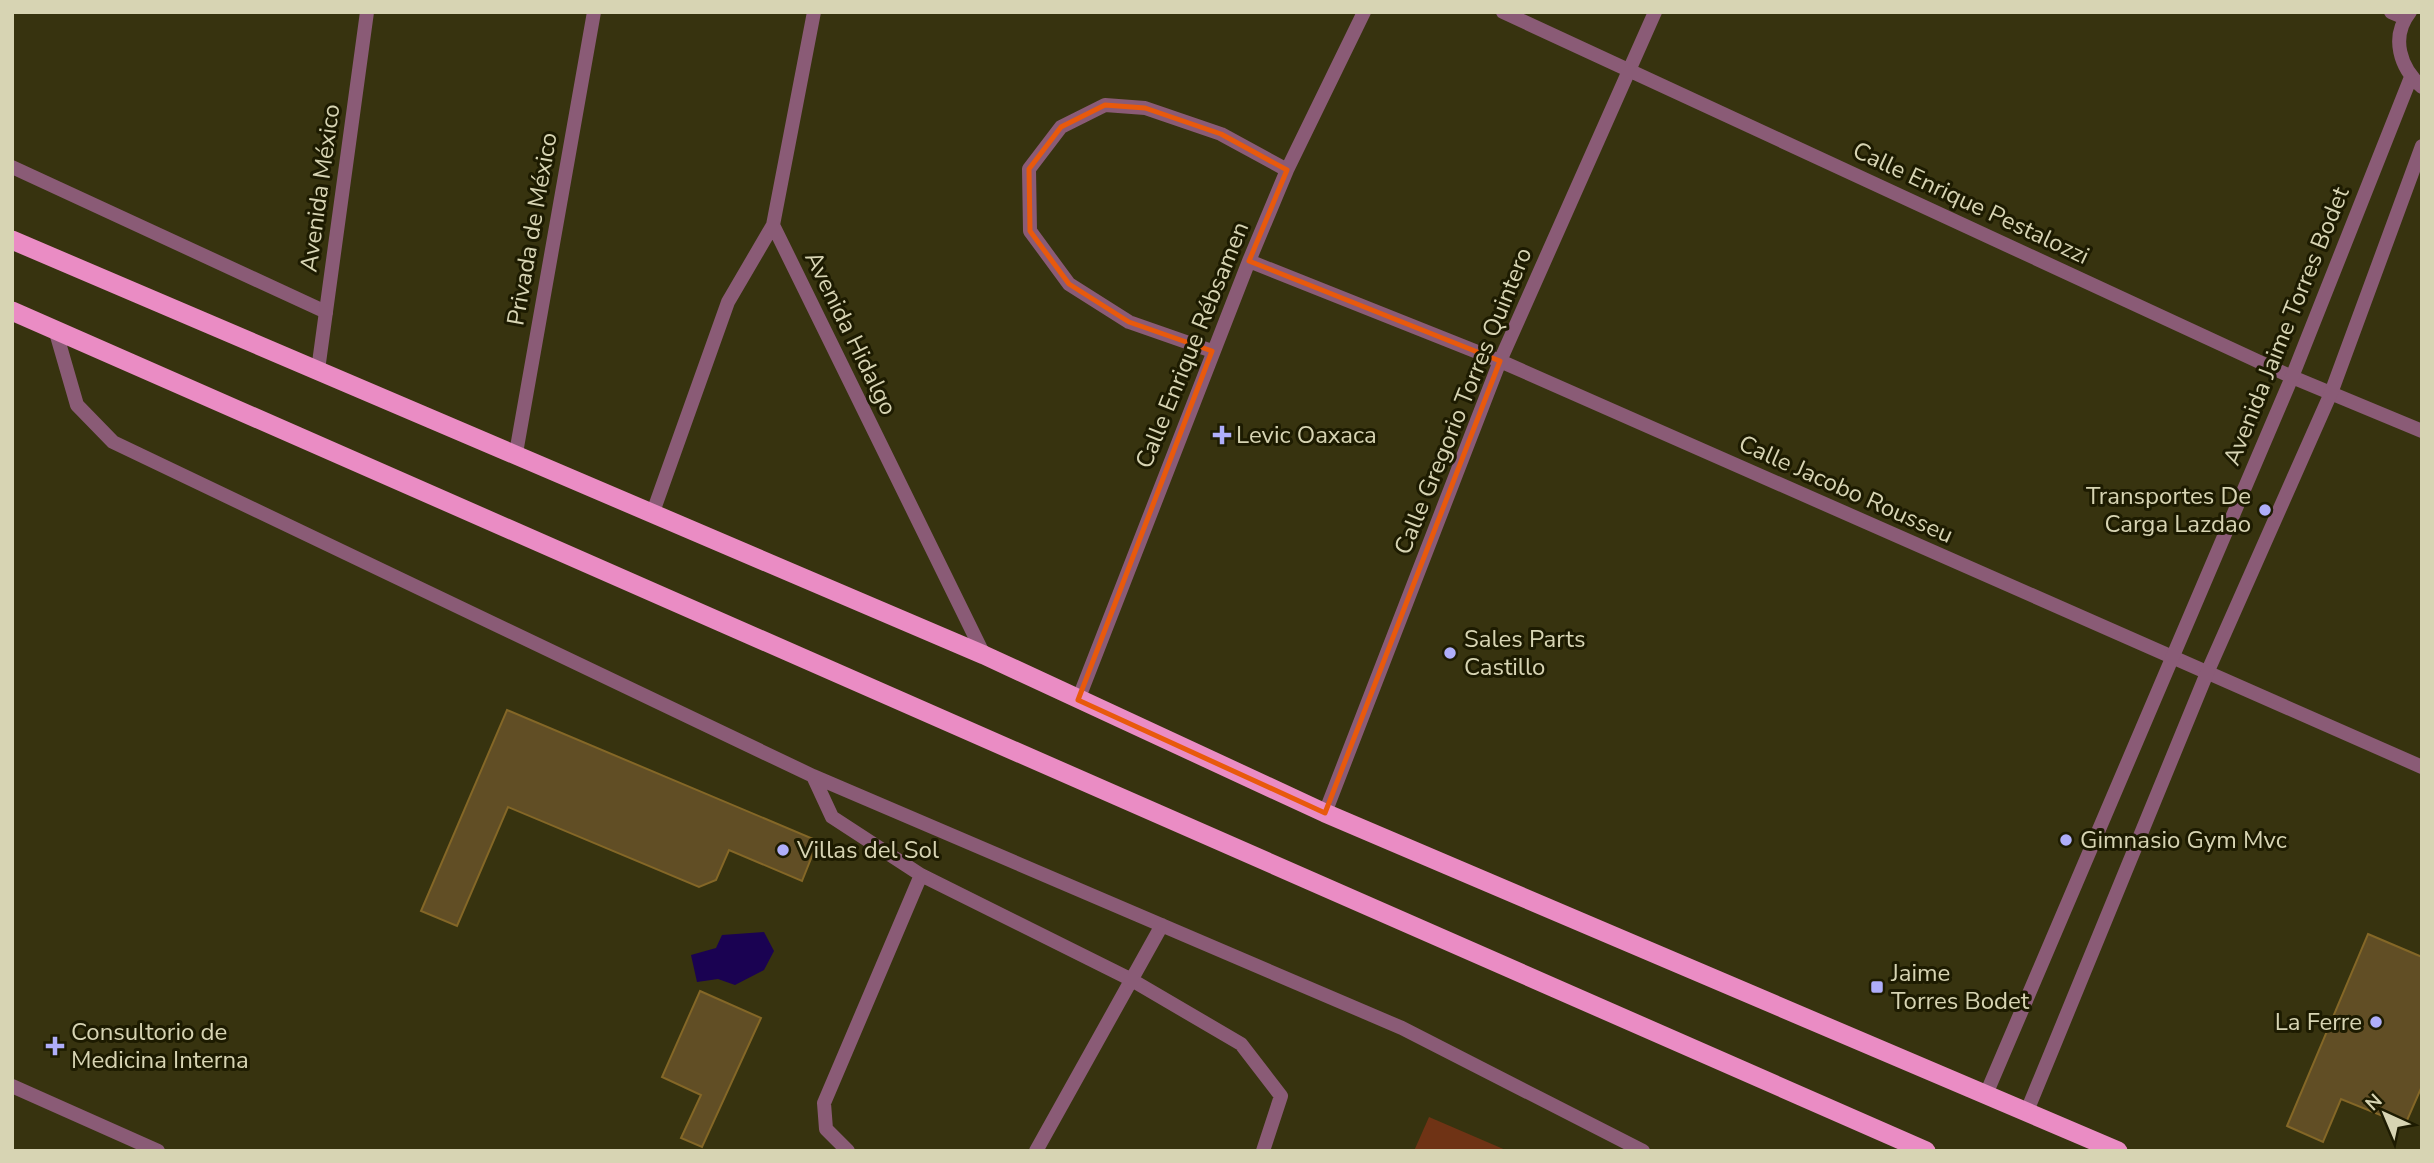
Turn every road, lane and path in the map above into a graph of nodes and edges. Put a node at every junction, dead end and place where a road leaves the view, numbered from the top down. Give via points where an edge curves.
1 (367, 12) edge
2 (594, 12) edge
3 (814, 12) edge
4 (1364, 12) edge
5 (1503, 12) edge
6 (1656, 12) edge
7 (2390, 12) edge
8 (2407, 15) edge
9 (1631, 70) junction
10 (2416, 82) edge
11 (2422, 146) edge
12 (12, 167) edge
13 (1287, 170) junction
14 (773, 225) junction
15 (12, 240) edge
16 (1249, 261) junction
17 (12, 311) edge
18 (326, 312) junction
19 (55, 329) junction
20 (1212, 351) junction
21 (1500, 360) junction
22 (318, 370) junction
23 (2292, 377) junction
24 (2331, 393) junction
25 (2422, 431) edge
26 (516, 453) junction
27 (653, 512) junction
28 (984, 655) junction
29 (2172, 657) junction
30 (2207, 673) junction
31 (1078, 700) junction
32 (2422, 767) edge
33 (813, 776) junction
34 (1325, 813) junction
35 (922, 875) junction
36 (1162, 925) junction
37 (1130, 979) junction
38 (12, 1086) edge
39 (1987, 1092) junction
40 (2027, 1111) junction
41 (158, 1151) edge
42 (848, 1151) edge
43 (1036, 1151) edge
44 (1263, 1151) edge
45 (1643, 1151) edge
46 (1926, 1151) edge
47 (2118, 1151) edge

1 - 18 street, Avenida México
2 - 26 street, Privada de México
3 - 14 street
4 - 13 street, Calle Enrique Rébsamen
5 - 9 street, Calle Enrique Pestalozzi
6 - 9 street, Calle Gregorio Torres Quintero
7 - 8 street
8 - 10 street via 2398,43 2402,61
9 - 21 street, Calle Gregorio Torres Quintero
9 - 23 street, Calle Enrique Pestalozzi
10 - 23 street, Avenida Jaime Torres Bodet
11 - 24 street
12 - 18 street
13 - 16 street, Calle Enrique Rébsamen
13 - 20 street via 1221,134 1145,108 1105,105 1060,127 1029,169 1030,231 1069,284 1129,322
14 - 27 street via 728,302
14 - 28 street, Avenida Hidalgo
15 - 22 highway
16 - 20 street, Calle Enrique Rébsamen
16 - 21 street, Calle Jacobo Rousseu
17 - 19 highway
18 - 22 street, Avenida México
19 - 33 street via 77,405 113,442
19 - 46 highway
20 - 31 street, Calle Enrique Rébsamen
21 - 29 street, Calle Jacobo Rousseu
21 - 34 street, Calle Gregorio Torres Quintero
22 - 26 highway
23 - 24 street, Calle Enrique Pestalozzi
23 - 29 street, Avenida Jaime Torres Bodet
24 - 25 street, Calle Enrique Pestalozzi
24 - 30 street
26 - 27 highway
27 - 28 highway
28 - 31 highway
29 - 30 street, Calle Jacobo Rousseu
29 - 39 street, Avenida Jaime Torres Bodet
30 - 32 street, Calle Jacobo Rousseu
30 - 40 street
31 - 34 highway
33 - 35 street via 832,817
33 - 36 street
34 - 39 highway
35 - 37 street
35 - 42 street via 824,1102 826,1129
36 - 37 street
36 - 45 street via 1402,1028
37 - 43 street
37 - 44 street via 1241,1044 1249,1054 1281,1096
38 - 41 street
39 - 40 highway
40 - 47 highway

